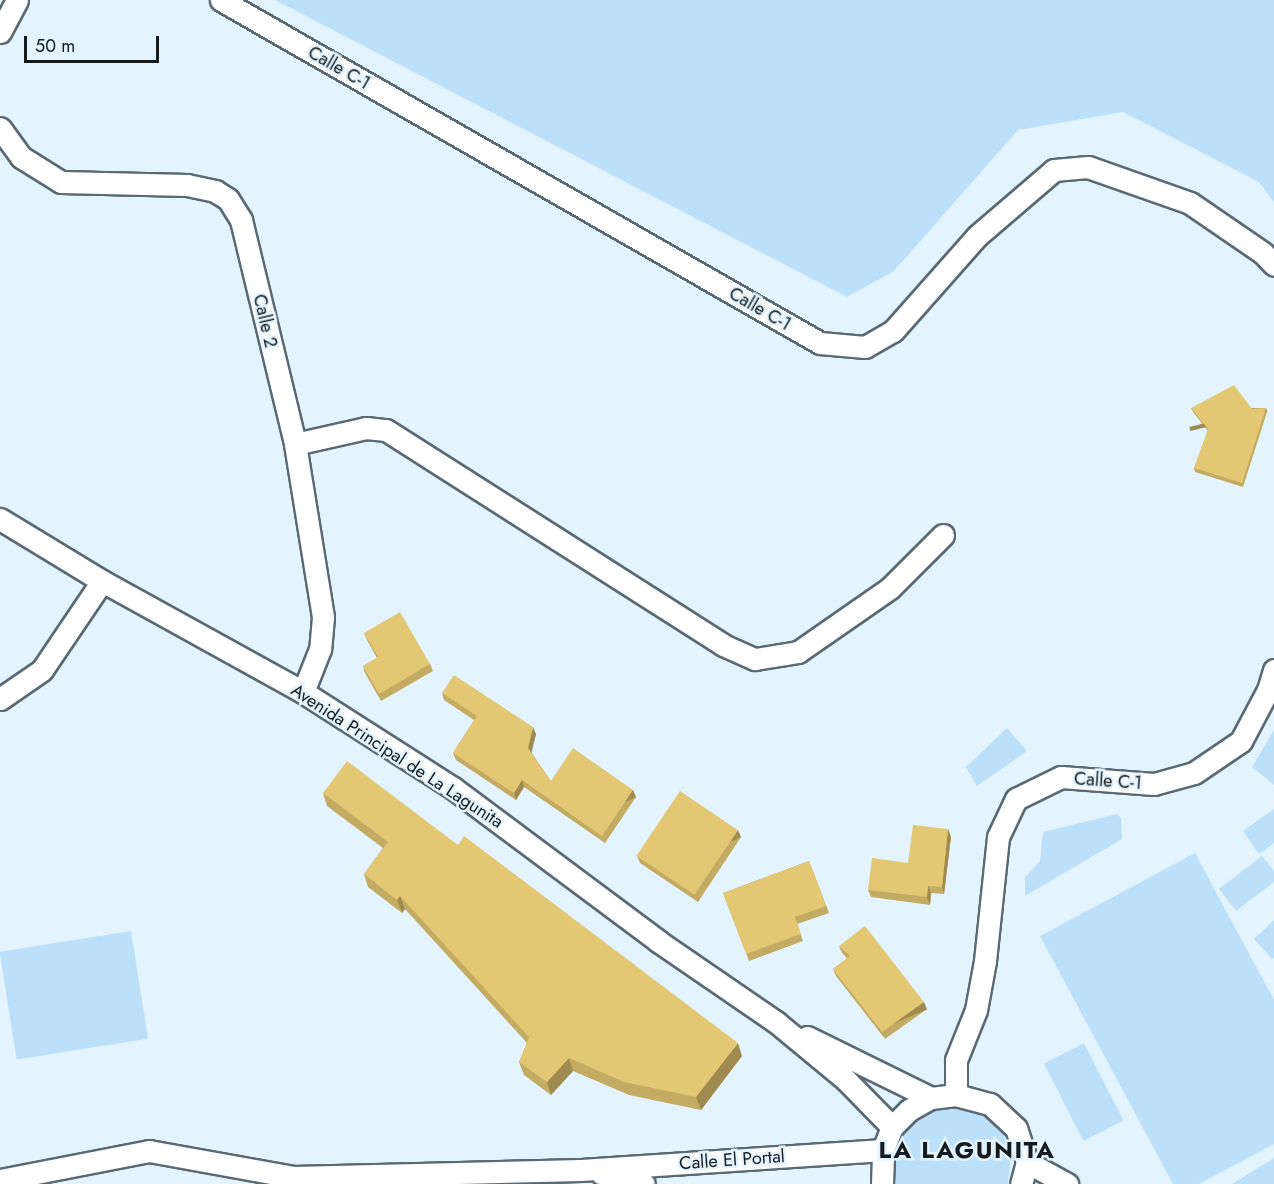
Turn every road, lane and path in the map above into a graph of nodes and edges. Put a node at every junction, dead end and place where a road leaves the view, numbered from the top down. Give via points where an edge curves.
1 (17, 0) edge
2 (221, 0) edge
3 (0, 32) edge
4 (0, 128) edge
5 (1274, 265) edge
6 (295, 444) junction
7 (0, 519) edge
8 (943, 535) dead end
9 (102, 581) junction
10 (1274, 670) edge
11 (303, 692) junction
12 (0, 699) edge
13 (776, 1022) junction
14 (956, 1095) junction
15 (931, 1098) junction
16 (892, 1127) junction
17 (883, 1150) junction
18 (1028, 1162) junction
19 (581, 1170) junction
20 (0, 1180) edge
21 (644, 1184) edge
22 (882, 1184) edge
23 (1021, 1184) edge
24 (1067, 1184) edge

1 - 3 street
2 - 5 street, Calle C-1 via 820,343 866,347 893,331 977,236 1054,170 1088,167 1190,203 1263,253
4 - 6 street, Calle 2 via 21,157 61,182 187,185 215,191 228,199 242,220
6 - 8 street via 366,428 386,430 723,645 754,659 798,652 890,588
6 - 11 street, Calle 2 via 323,617 320,649
7 - 9 street, Avenida Principal de La Lagunita
9 - 11 street, Avenida Principal de La Lagunita
9 - 12 street via 42,670
10 - 14 street, Calle C-1 via 1241,741 1194,773 1154,784 1061,777 1016,799 998,837 985,961 976,1010 956,1060
11 - 13 street, Avenida Principal de La Lagunita via 453,788 658,941
13 - 15 street, Avenida Principal de La Lagunita
13 - 16 street, Avenida Principal de La Lagunita via 846,1080
14 - 15 street
14 - 18 street via 990,1104 1016,1128
15 - 16 street via 909,1110
16 - 17 street
17 - 19 street, Calle El Portal
17 - 22 street
18 - 23 street
18 - 24 street
19 - 20 street, Calle El Portal via 293,1177 148,1151
19 - 21 street, Calle El Portal

